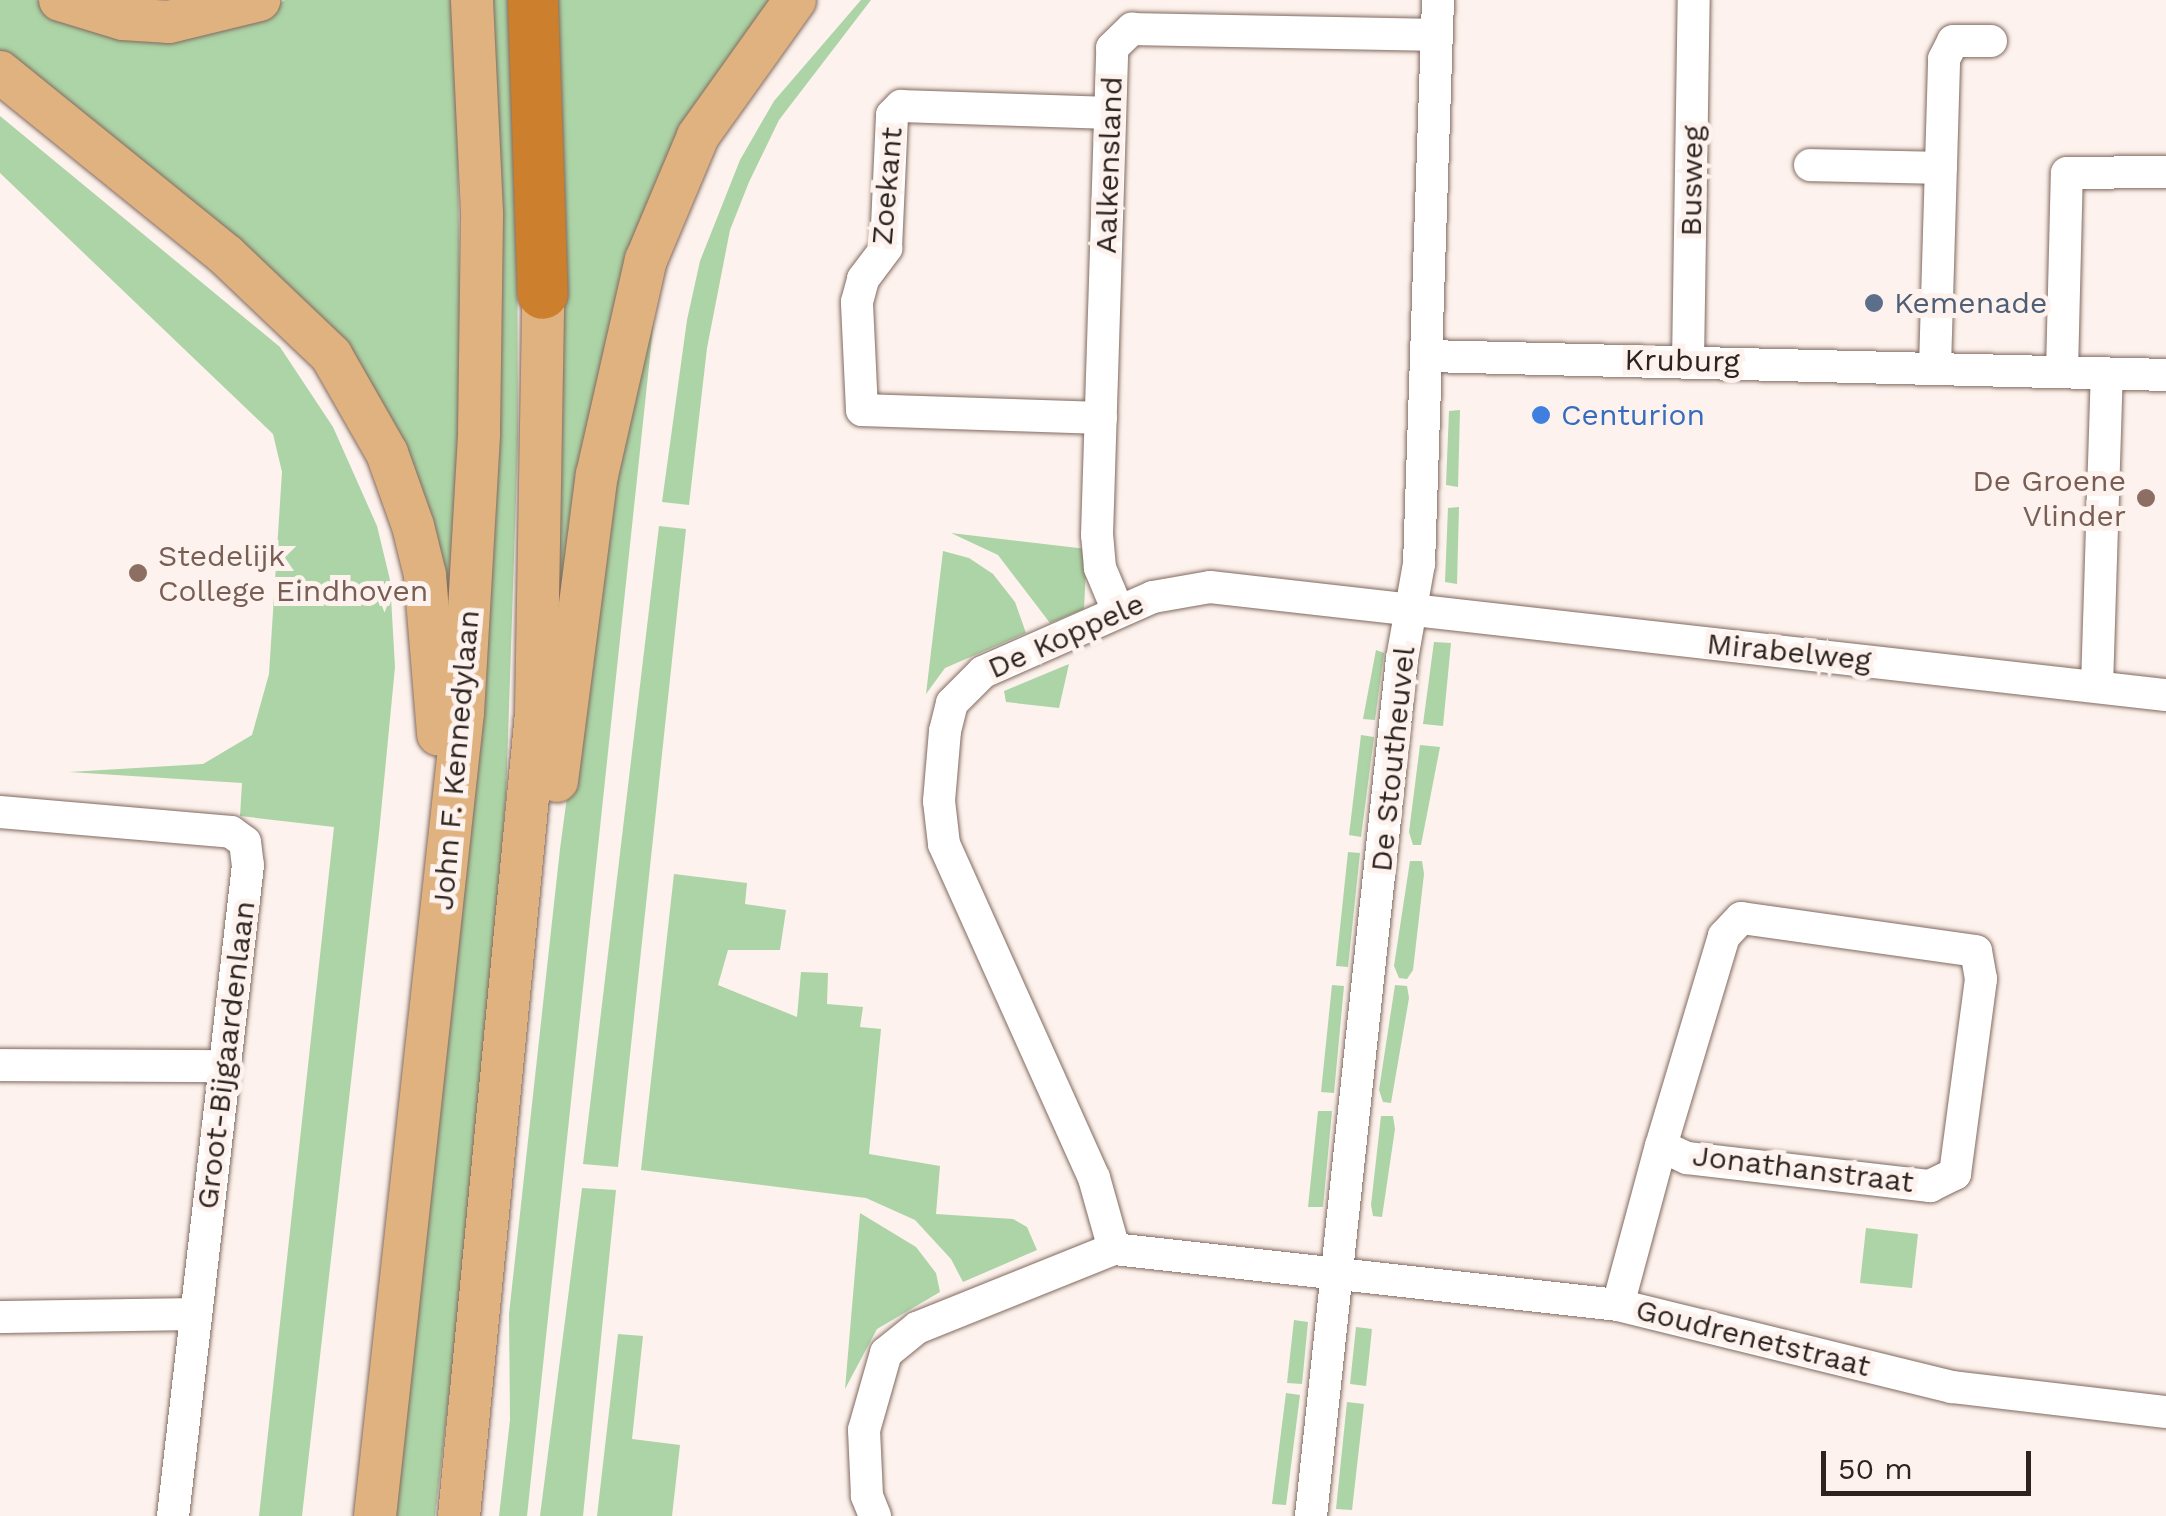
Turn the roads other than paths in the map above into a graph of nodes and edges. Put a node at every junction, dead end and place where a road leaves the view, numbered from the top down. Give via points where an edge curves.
1 (60, 0) edge
2 (260, 0) edge
3 (472, 0) edge
4 (533, 0) edge
5 (795, 0) edge
6 (1438, 0) edge
7 (1694, 0) edge
8 (1176, 15) edge
9 (1437, 35) junction
10 (1991, 40) dead end
11 (0, 72) edge
12 (1110, 113) junction
13 (1810, 165) dead end
14 (1941, 168) junction
15 (2166, 172) edge
16 (543, 294) joint
17 (1428, 356) junction
18 (1688, 362) junction
19 (1935, 367) junction
20 (2062, 372) junction
21 (2107, 374) junction
22 (2166, 375) edge
23 (1101, 418) junction
24 (1412, 610) junction
25 (1118, 611) junction
26 (2097, 686) junction
27 (2166, 695) edge
28 (0, 812) edge
29 (518, 942) junction
30 (437, 975) junction
31 (0, 1066) edge
32 (225, 1066) junction
33 (1662, 1146) junction
34 (1114, 1249) junction
35 (1338, 1274) junction
36 (1618, 1305) junction
37 (196, 1314) junction
38 (0, 1317) edge
39 (2166, 1412) edge
40 (174, 1516) edge
41 (375, 1516) edge
42 (459, 1516) edge
43 (875, 1516) edge
44 (1310, 1516) edge

1 - 2 main road via 123,19 168,22
3 - 30 main road, John F. Kennedylaan via 482,213 479,432 463,712
4 - 16 highway
5 - 29 main road via 698,136 646,260 597,475 547,848
6 - 9 street, De Stoutheuvel
7 - 18 street, Busweg
8 - 9 street, Aalkensland
8 - 12 street, Aalkensland via 1119,37 1112,48
9 - 17 street, De Stoutheuvel
10 - 14 street via 1953,40 1944,59
11 - 30 main road via 274,298 331,355 387,452 426,575 433,642
12 - 23 street, Aalkensland
12 - 23 street, Zoekant via 901,106 892,115 886,248 863,278 857,302 862,410
13 - 14 street
14 - 19 street
15 - 20 street via 2067,172
16 - 29 main road via 536,712
17 - 18 street, Kruburg
17 - 24 street, De Stoutheuvel
18 - 19 street, Kruburg
19 - 20 street, Kruburg
20 - 21 street, Kruburg
21 - 22 street, Kruburg
21 - 26 street
23 - 25 street, Aalkensland via 1098,558
24 - 25 street, De Koppele via 1190,586
24 - 26 street, Mirabelweg
24 - 35 street, De Stoutheuvel
25 - 34 street, De Koppele via 967,684 952,703 939,801 944,844 959,885 1094,1178
26 - 27 street, Mirabelweg
28 - 32 street, Groot-Bijgaardenlaan via 231,832 246,842
29 - 42 main road
30 - 41 main road, John F. Kennedylaan
31 - 32 street
32 - 37 street, Groot-Bijgaardenlaan
33 - 33 street, Jonathanstraat via 1688,1158 1930,1186 1946,1180 1955,1174 1978,998 1976,951 1741,918 1724,936
33 - 36 street, Jonathanstraat
34 - 35 street
34 - 43 street via 917,1328 886,1353 864,1430 866,1496
35 - 36 street, Goudrenetstraat
35 - 44 street, De Stoutheuvel
36 - 39 street, Goudrenetstraat via 1952,1387
37 - 38 street
37 - 40 street, Groot-Bijgaardenlaan

